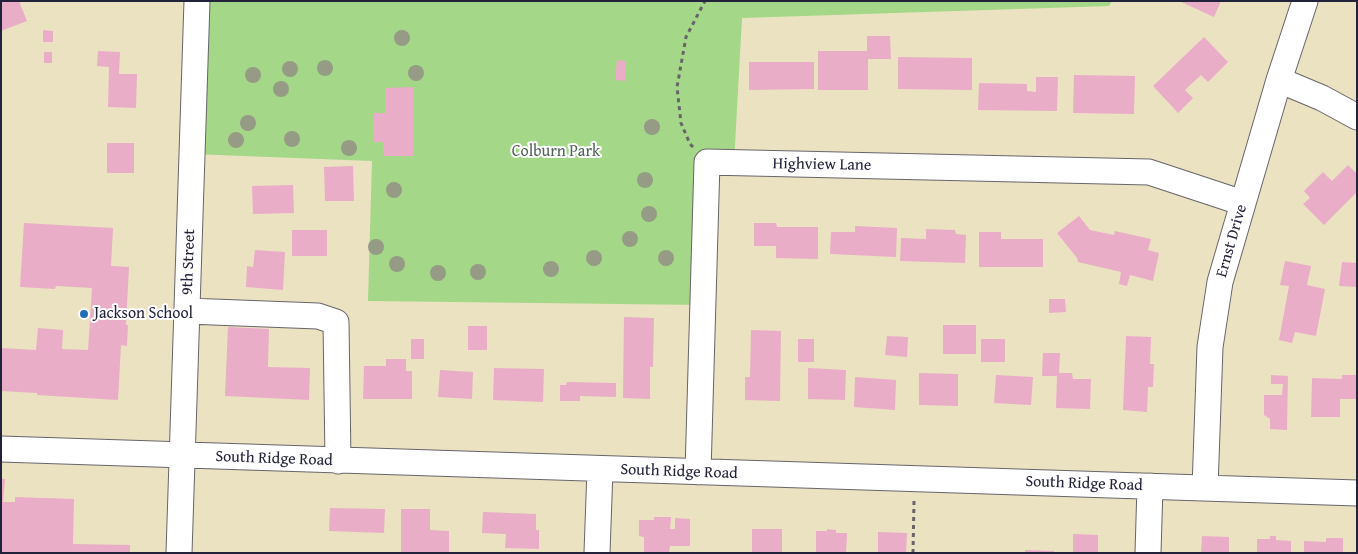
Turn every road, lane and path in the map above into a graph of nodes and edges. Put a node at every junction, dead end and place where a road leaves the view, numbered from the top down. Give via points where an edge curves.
1 (197, 1) edge
2 (705, 1) edge
3 (1305, 1) edge
4 (1279, 80) junction
5 (1357, 117) edge
6 (707, 162) junction
7 (1243, 203) junction
8 (187, 311) junction
9 (1, 450) edge
10 (183, 456) junction
11 (338, 461) junction
12 (600, 469) junction
13 (698, 472) junction
14 (1150, 486) junction
15 (1205, 488) junction
16 (1357, 493) edge
17 (914, 500) dead end
18 (179, 553) edge
19 (597, 553) edge
20 (913, 553) edge
21 (1148, 553) edge

1 - 8 street, 9th Street
2 - 6 path via 686,37 677,87 681,123 690,144
3 - 4 street, Ernst Drive
4 - 5 street
4 - 7 street, Ernst Drive
6 - 7 street, Highview Lane via 1149,172
6 - 13 street
7 - 15 street, Ernst Drive via 1220,282 1210,347
8 - 10 street, 9th Street
8 - 11 street via 318,316 336,322
9 - 10 street, South Ridge Road
10 - 11 street, South Ridge Road
10 - 18 street, 9th Street
11 - 12 street, South Ridge Road
12 - 13 street, South Ridge Road
12 - 19 street
13 - 14 street, South Ridge Road
14 - 15 street, South Ridge Road
14 - 21 street
15 - 16 street, South Ridge Road
17 - 20 path

